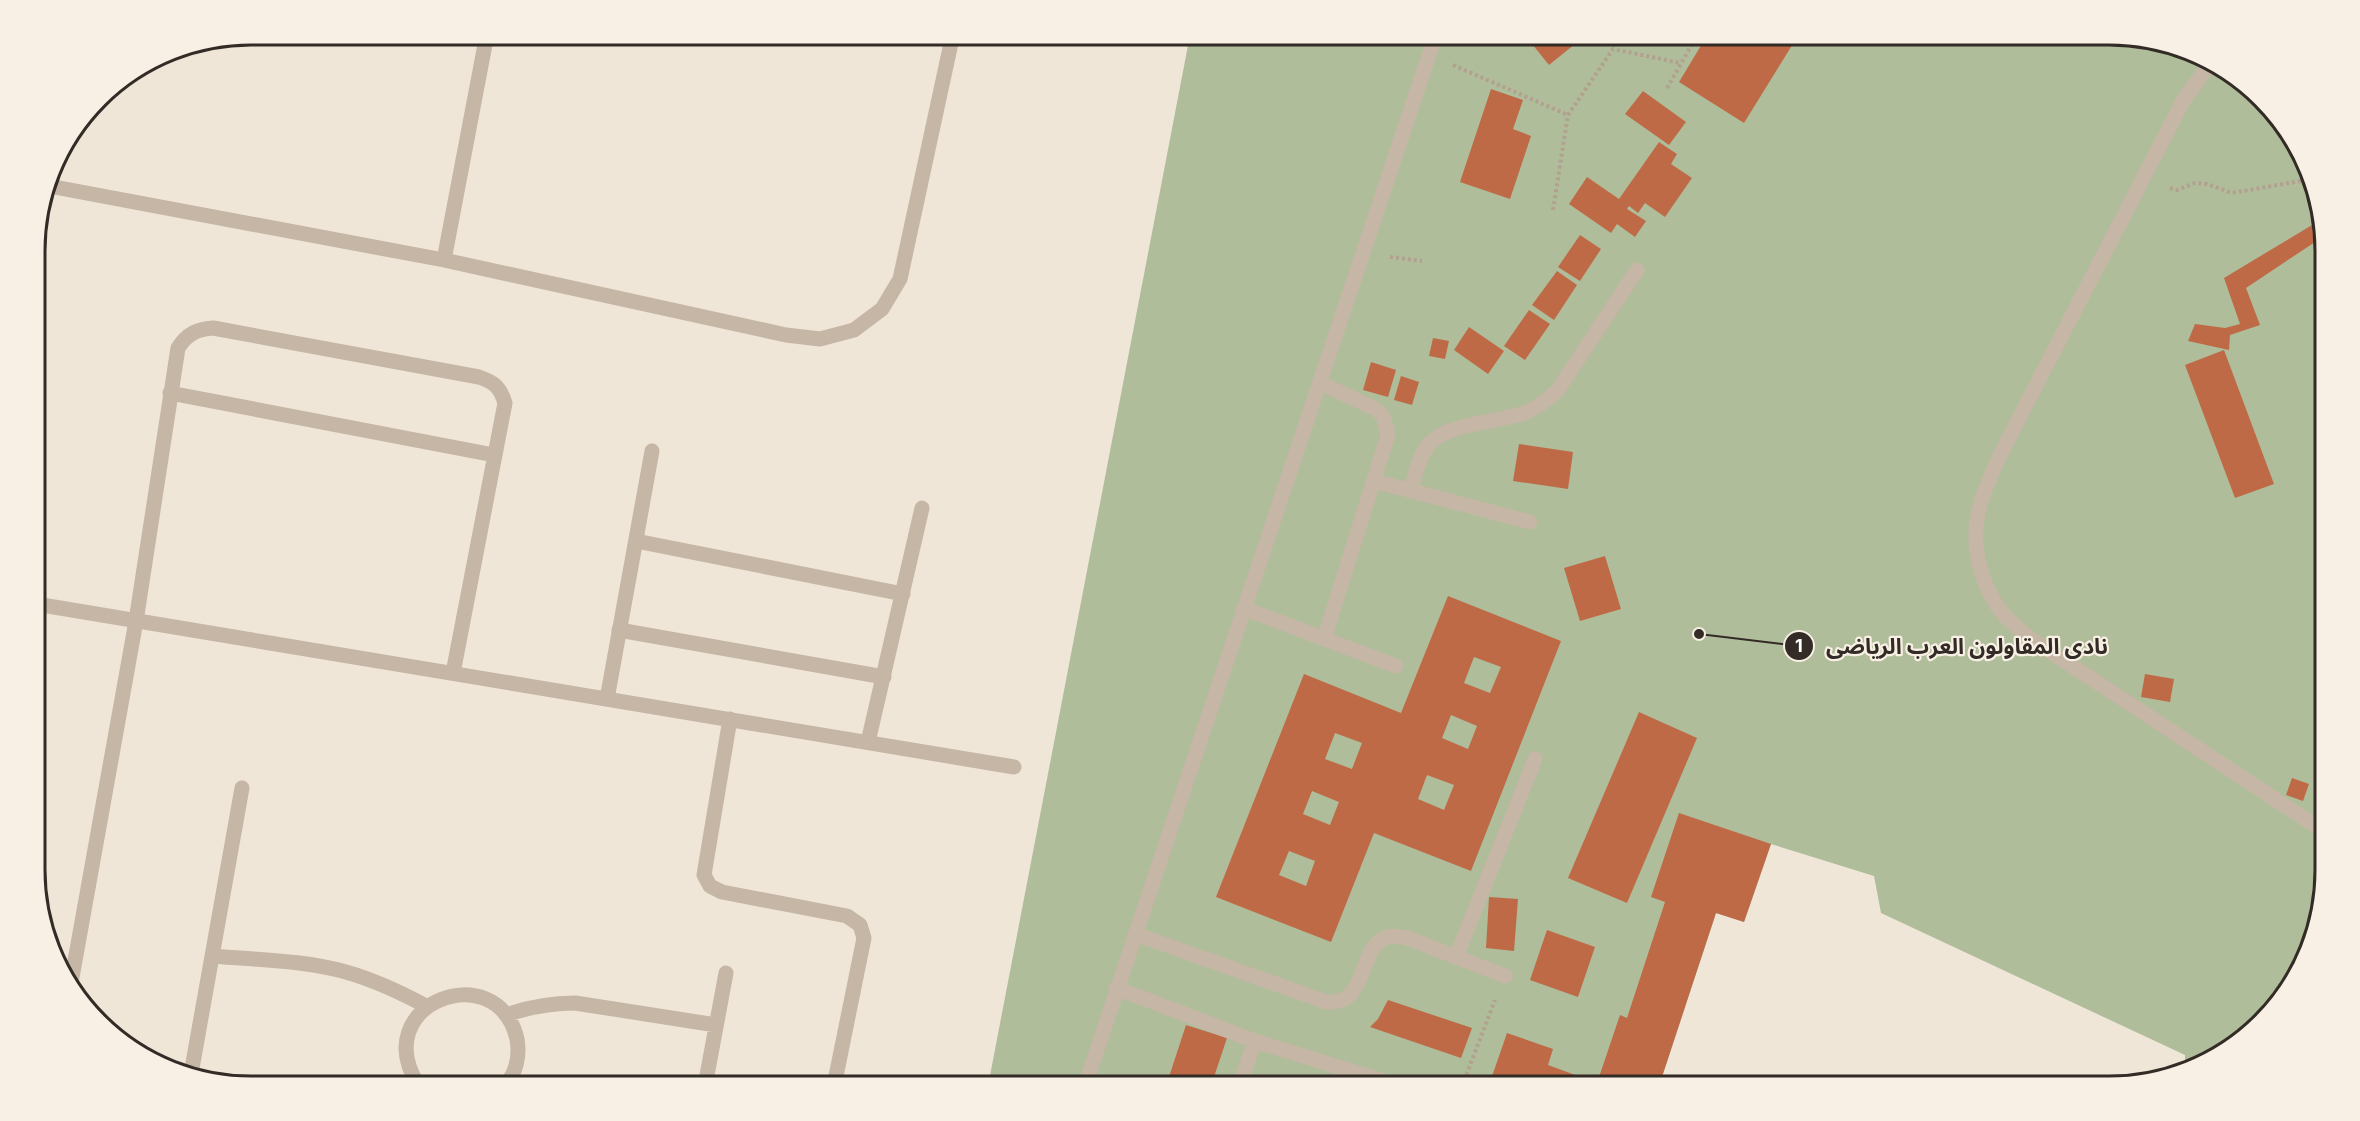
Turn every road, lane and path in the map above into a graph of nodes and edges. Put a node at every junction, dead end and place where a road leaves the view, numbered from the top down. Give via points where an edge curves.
1 (485, 45) edge
2 (951, 45) edge
3 (1432, 45) edge
4 (1691, 45) edge
5 (1429, 55) junction
6 (1680, 63) junction
7 (2206, 70) edge
8 (1667, 88) dead end
9 (1568, 115) junction
10 (2146, 173) junction
11 (2302, 181) edge
12 (56, 187) edge
13 (1553, 210) dead end
14 (444, 260) junction
15 (1637, 270) dead end
16 (1320, 383) junction
17 (170, 393) junction
18 (652, 451) dead end
19 (494, 455) junction
20 (1374, 481) junction
21 (1411, 490) junction
22 (922, 508) dead end
23 (1530, 522) dead end
24 (636, 541) junction
25 (903, 594) junction
26 (45, 606) edge
27 (1243, 608) junction
28 (136, 621) junction
29 (619, 630) junction
30 (1324, 639) junction
31 (1396, 666) dead end
32 (453, 673) junction
33 (884, 677) junction
34 (607, 699) junction
35 (730, 719) junction
36 (868, 742) junction
37 (1535, 759) dead end
38 (1014, 767) dead end
39 (242, 788) dead end
40 (2315, 825) edge
41 (1135, 934) junction
42 (213, 956) junction
43 (1456, 957) junction
44 (73, 973) edge
45 (726, 973) dead end
46 (1505, 976) joint
47 (1116, 988) junction
48 (426, 1006) junction
49 (506, 1015) junction
50 (716, 1025) junction
51 (1255, 1041) junction
52 (192, 1067) edge
53 (412, 1076) edge
54 (510, 1076) edge
55 (707, 1076) edge
56 (836, 1076) edge
57 (1088, 1076) edge
58 (1243, 1076) edge
59 (1367, 1076) edge
60 (1466, 1076) edge

1 - 14 street
2 - 14 street via 900,279 882,309 854,330 820,339 786,335
3 - 5 street
4 - 6 path
5 - 9 path
5 - 16 street
6 - 8 path
6 - 9 path via 1613,49
7 - 10 street via 2183,101
9 - 13 path
10 - 11 path via 2176,190 2195,183 2232,193
10 - 40 street via 1985,488 1977,520 1977,553 1986,585 2004,614 2028,637
12 - 14 street
15 - 21 street via 1557,391 1527,411 1437,436 1421,457
16 - 20 street via 1383,416 1388,435
16 - 27 street
17 - 19 street
17 - 19 street via 178,348 189,334 213,328 479,377 492,381 505,402
17 - 28 street
18 - 24 street
19 - 32 street
20 - 21 street
20 - 30 street
21 - 23 street
22 - 25 street
24 - 25 street
24 - 29 street
25 - 33 street
26 - 28 street
27 - 30 street
27 - 41 street
28 - 32 street
28 - 44 street
29 - 33 street
29 - 34 street
30 - 31 street
32 - 34 street
33 - 36 street
34 - 35 street
35 - 36 street
35 - 56 street via 704,875 710,886 722,892 847,916 860,925 864,938
36 - 38 street
37 - 43 street
39 - 42 street
41 - 43 street via 1335,1003 1354,993 1374,945 1389,936 1400,936
41 - 47 street
42 - 48 street via 344,972 391,988
42 - 52 street
43 - 46 street
45 - 50 street
46 - 60 path
47 - 51 street
47 - 57 street
48 - 49 street via 459,994 492,1002
48 - 53 street via 407,1036 405,1054
49 - 50 street via 529,1007 575,1003
49 - 54 street via 518,1047
50 - 55 street
51 - 58 street
51 - 59 street

